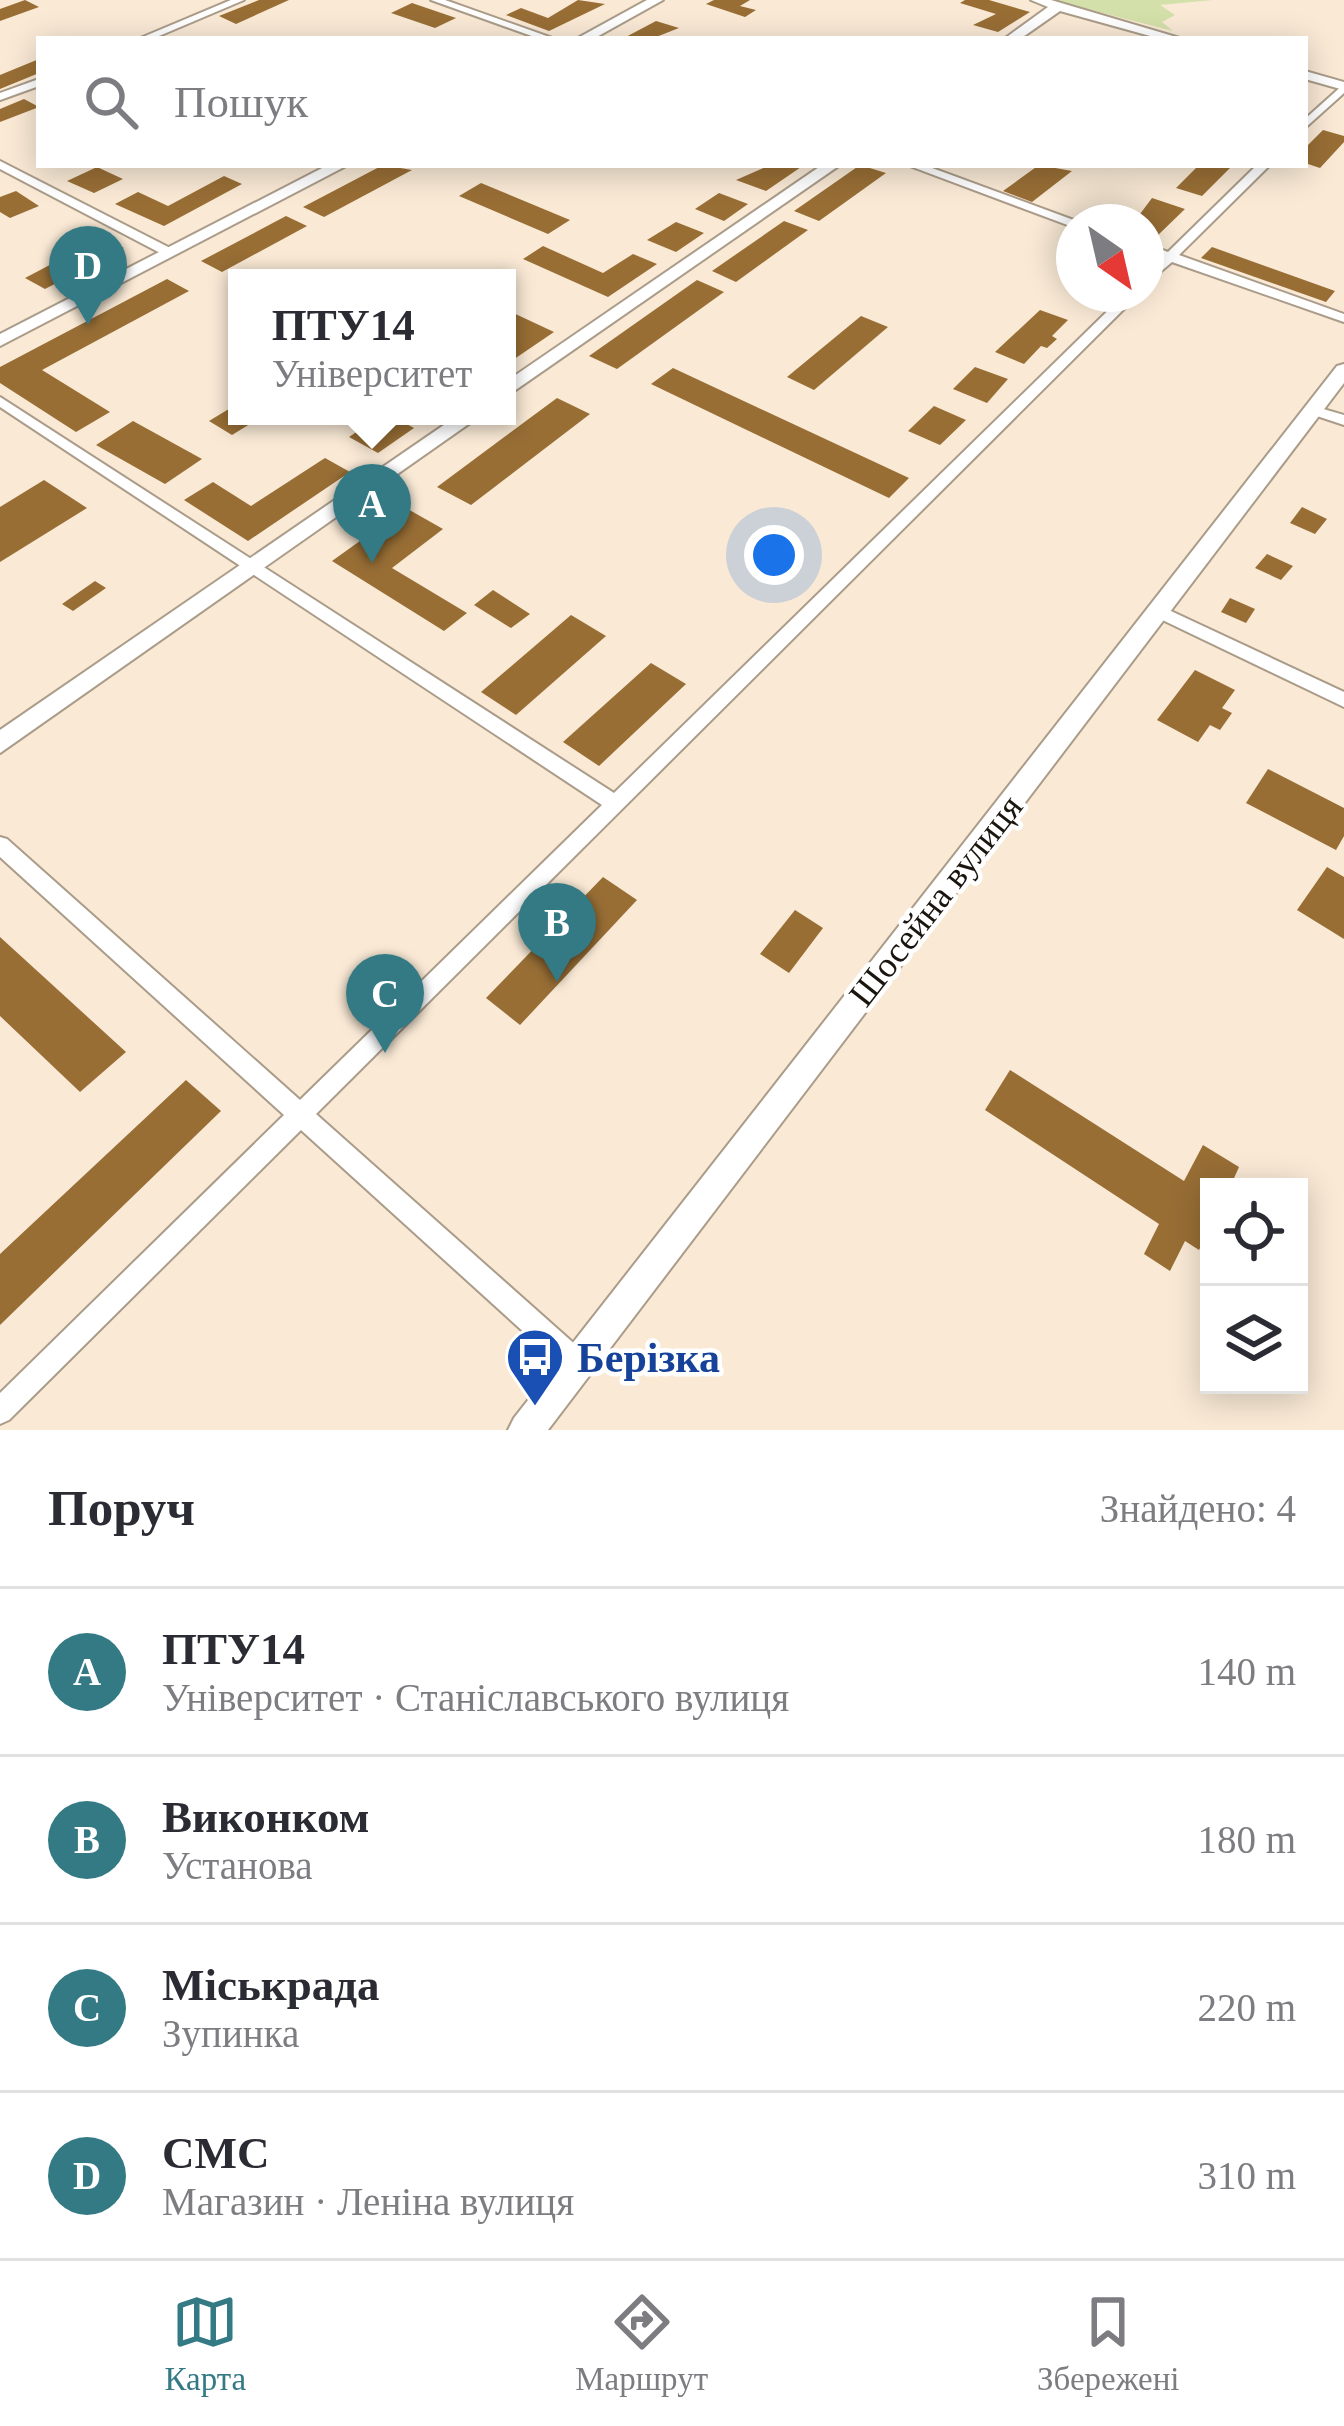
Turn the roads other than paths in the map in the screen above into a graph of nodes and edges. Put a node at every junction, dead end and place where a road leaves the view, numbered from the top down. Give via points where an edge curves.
1 (239, 0) edge
2 (436, 0) edge
3 (657, 0) edge
4 (1037, 0) edge
5 (1058, 6) junction
6 (150, 36) edge
7 (541, 36) edge
8 (589, 36) edge
9 (1016, 36) edge
10 (1165, 36) edge
11 (1308, 76) edge
12 (36, 83) edge
13 (1344, 86) edge
14 (0, 98) edge
15 (1308, 122) edge
16 (0, 164) edge
17 (334, 168) edge
18 (828, 168) edge
19 (921, 168) edge
20 (1261, 168) edge
21 (1056, 217) edge
22 (170, 253) junction
23 (1164, 255) edge
24 (1170, 257) junction
25 (1164, 263) edge
26 (1114, 312) edge
27 (1344, 318) edge
28 (0, 341) edge
29 (1344, 370) edge
30 (516, 384) edge
31 (0, 400) edge
32 (1313, 410) junction
33 (1344, 420) edge
34 (457, 425) edge
35 (256, 565) junction
36 (1159, 611) junction
37 (1344, 700) edge
38 (0, 743) edge
39 (613, 802) junction
40 (0, 845) edge
41 (298, 1116) junction
42 (578, 1364) junction
43 (0, 1412) edge
44 (526, 1430) edge

1 - 6 street
2 - 7 street
3 - 8 street
4 - 5 street
5 - 9 street
5 - 10 street
11 - 13 street
12 - 14 street
13 - 15 street
16 - 22 street
17 - 22 street
18 - 30 street
19 - 21 street
20 - 24 street
22 - 28 street
23 - 24 street
24 - 25 street
24 - 27 street
26 - 39 street
29 - 32 street, Шосейна вулиця
31 - 35 street
32 - 33 street
32 - 36 street, Шосейна вулиця
34 - 35 street
35 - 38 street
35 - 39 street
36 - 37 street
36 - 42 street, Шосейна вулиця
39 - 41 street
40 - 41 street
41 - 42 street
41 - 43 street
42 - 44 street, Шосейна вулиця

